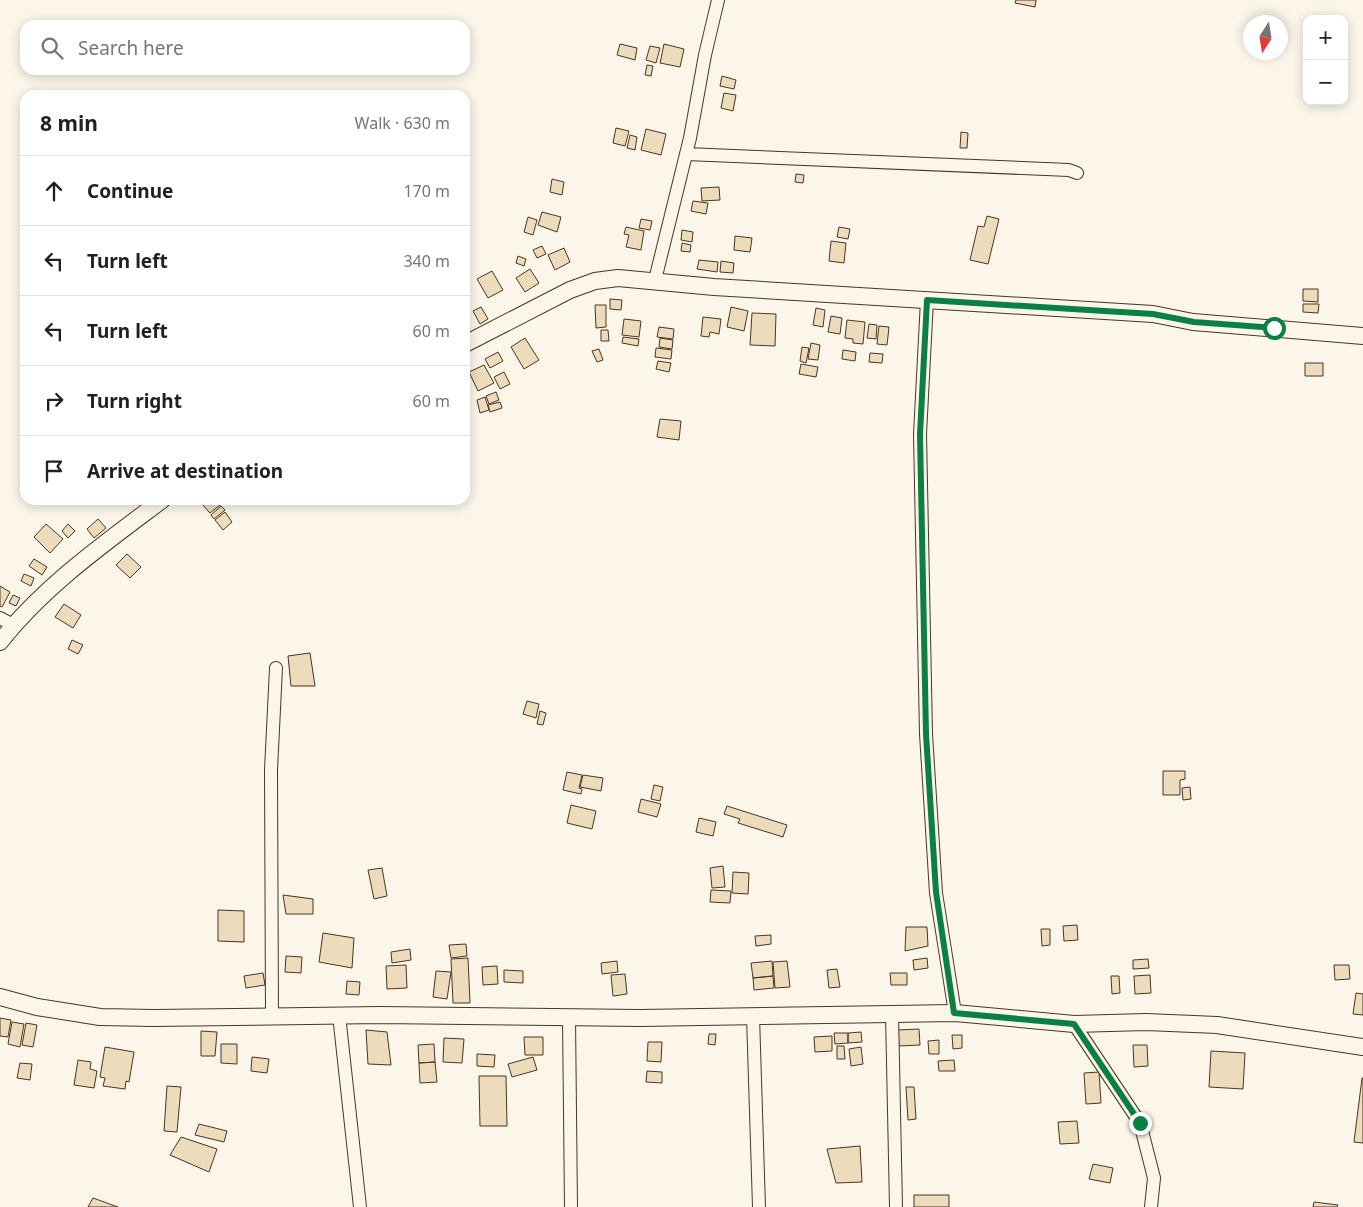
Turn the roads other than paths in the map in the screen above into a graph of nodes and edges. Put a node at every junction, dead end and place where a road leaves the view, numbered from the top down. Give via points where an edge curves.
1 (718, 0) edge
2 (686, 154) junction
3 (1077, 173) dead end
4 (655, 280) junction
5 (927, 300) junction
6 (1363, 336) edge
7 (470, 341) edge
8 (156, 505) edge
9 (6, 622) edge
10 (0, 642) edge
11 (276, 668) dead end
12 (0, 997) edge
13 (954, 1013) junction
14 (892, 1014) junction
15 (272, 1016) junction
16 (339, 1016) junction
17 (753, 1016) junction
18 (569, 1017) junction
19 (1074, 1024) junction
20 (1363, 1048) edge
21 (360, 1207) edge
22 (570, 1207) edge
23 (759, 1207) edge
24 (896, 1207) edge
25 (1151, 1207) edge

1 - 2 street
2 - 3 street
2 - 4 street
4 - 5 street via 714,287
4 - 7 street via 618,278 595,281 570,290
5 - 6 street via 1153,314 1194,322
5 - 13 street via 920,434 926,734 936,892
8 - 9 street
9 - 10 street
11 - 15 street via 271,796
12 - 15 street via 37,1007 100,1017
13 - 14 street
13 - 19 street
14 - 17 street
14 - 24 street
15 - 16 street
16 - 18 street
16 - 21 street
17 - 18 street
17 - 23 street
18 - 22 street
19 - 20 street via 1146,1022 1217,1025
19 - 25 street via 1140,1123 1154,1178

